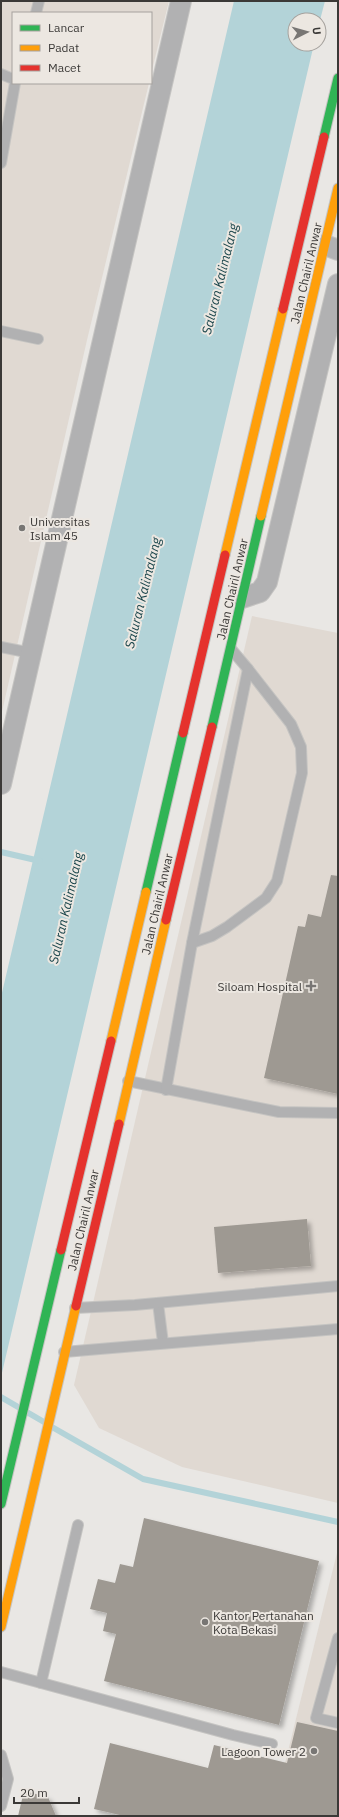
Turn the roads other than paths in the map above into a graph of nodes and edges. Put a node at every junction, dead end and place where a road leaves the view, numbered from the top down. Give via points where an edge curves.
1 (40, 1) edge
2 (181, 1) edge
3 (36, 12) edge
4 (1, 74) edge
5 (338, 78) edge
6 (12, 79) edge
7 (15, 84) edge
8 (1, 163) edge
9 (338, 188) edge
10 (331, 248) edge
11 (338, 284) edge
12 (1, 331) edge
13 (38, 339) dead end
14 (229, 596) junction
15 (1, 647) edge
16 (230, 648) junction
17 (31, 654) junction
18 (248, 669) junction
19 (1, 784) edge
20 (192, 943) junction
21 (125, 1080) junction
22 (166, 1090) junction
23 (338, 1113) edge
24 (338, 1286) edge
25 (158, 1303) junction
26 (75, 1308) junction
27 (338, 1329) edge
28 (163, 1344) junction
29 (64, 1352) junction
30 (1, 1504) edge
31 (78, 1525) dead end
32 (1, 1626) edge
33 (338, 1638) edge
34 (1, 1672) edge
35 (41, 1683) junction
36 (338, 1723) edge
37 (272, 1744) dead end
38 (1, 1755) edge
39 (1, 1806) edge

1 - 3 lane
2 - 17 street
4 - 6 lane
5 - 14 main road, Jalan Chairil Anwar
7 - 8 lane
9 - 10 main road, Jalan Chairil Anwar
10 - 14 main road, Jalan Chairil Anwar
11 - 14 street via 267,582 260,592
12 - 13 lane
14 - 16 main road, Jalan Chairil Anwar
14 - 30 main road, Jalan Chairil Anwar via 106,1076
15 - 17 lane
16 - 18 lane
16 - 21 main road, Jalan Chairil Anwar
17 - 19 street
18 - 20 lane
18 - 20 lane via 291,724 301,747 302,773 277,882 266,898 227,927
20 - 22 lane
21 - 22 lane
21 - 26 main road, Jalan Chairil Anwar
22 - 23 lane via 280,1112
24 - 25 lane
25 - 26 lane
25 - 28 lane
26 - 29 main road, Jalan Chairil Anwar
27 - 28 lane
28 - 29 lane
29 - 32 main road, Jalan Chairil Anwar
31 - 35 lane
33 - 36 lane via 316,1718
34 - 35 lane
35 - 37 lane
38 - 39 lane via 8,1779

